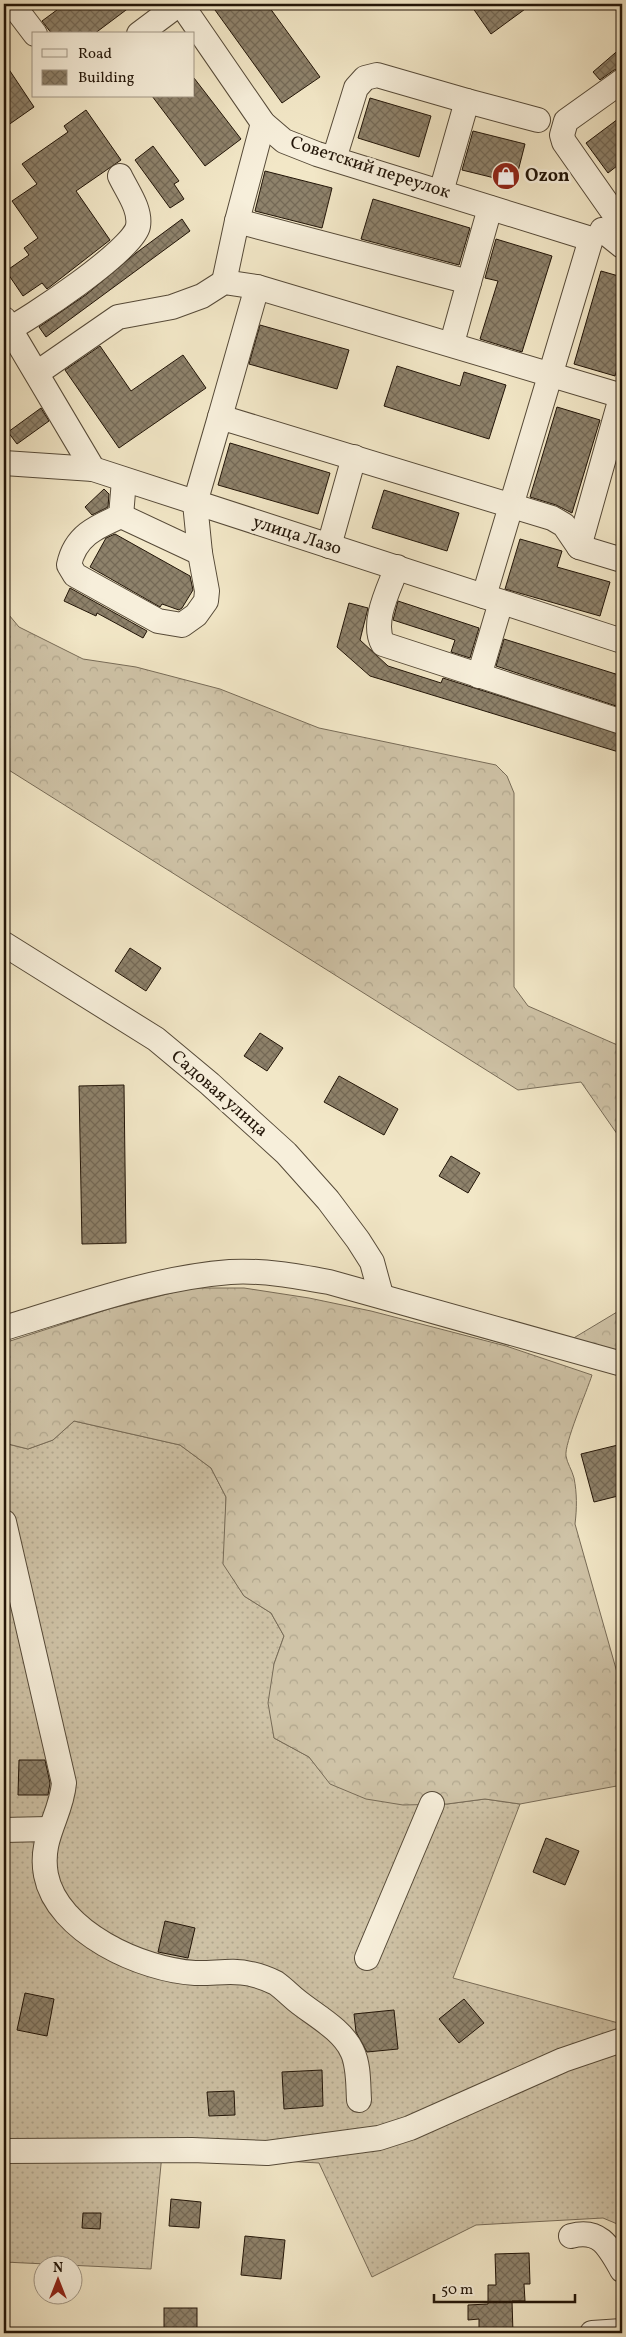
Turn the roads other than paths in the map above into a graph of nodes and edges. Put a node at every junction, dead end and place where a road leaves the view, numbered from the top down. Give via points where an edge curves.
1 (180, 4) edge
2 (12, 9) edge
3 (33, 32) edge
4 (142, 32) edge
5 (622, 81) edge
6 (467, 101) junction
7 (538, 120) dead end
8 (263, 124) junction
9 (334, 159) junction
10 (120, 176) dead end
11 (440, 192) junction
12 (490, 208) junction
13 (238, 221) junction
14 (608, 226) edge
15 (622, 246) edge
16 (224, 282) junction
17 (469, 282) junction
18 (257, 287) junction
19 (6, 326) edge
20 (452, 343) junction
21 (33, 367) junction
22 (551, 374) junction
23 (622, 395) edge
24 (220, 417) junction
25 (354, 457) junction
26 (4, 463) edge
27 (93, 469) junction
28 (124, 480) junction
29 (195, 503) junction
30 (511, 505) junction
31 (121, 516) junction
32 (329, 546) junction
33 (579, 547) junction
34 (200, 553) junction
35 (622, 560) edge
36 (397, 567) junction
37 (492, 599) junction
38 (622, 641) edge
39 (480, 676) junction
40 (622, 722) edge
41 (4, 944) edge
42 (381, 1296) junction
43 (4, 1328) edge
44 (622, 1364) edge
45 (4, 1522) edge
46 (432, 1804) dead end
47 (48, 1829) dead end
48 (4, 1830) edge
49 (367, 1958) dead end
50 (622, 2040) edge
51 (359, 2100) dead end
52 (4, 2151) edge
53 (571, 2236) dead end
54 (622, 2270) edge
55 (622, 2331) edge
56 (592, 2333) edge

1 - 4 street
1 - 8 street, Советский переулок
2 - 3 street
5 - 14 street via 566,121 562,135
6 - 7 street
6 - 9 street via 377,75 365,78 356,88
6 - 11 street
8 - 9 street, Советский переулок via 298,148
8 - 13 street
9 - 11 street, Советский переулок
10 - 19 street via 139,218 136,235 77,284
11 - 12 street, Советский переулок
12 - 14 street, Советский переулок
12 - 17 street
13 - 16 street
13 - 17 street
14 - 15 street
14 - 22 street
16 - 18 street
16 - 21 street via 202,296 172,307 118,317
17 - 20 street
18 - 20 street
18 - 24 street
19 - 21 street
20 - 22 street
21 - 27 street
22 - 23 street
22 - 30 street
23 - 33 street
24 - 25 street
24 - 29 street
25 - 30 street
25 - 32 street
26 - 27 street, улица Лазо
27 - 28 street, улица Лазо
28 - 29 street, улица Лазо
28 - 31 street
29 - 32 street, улица Лазо
29 - 34 street
30 - 33 street via 564,525
30 - 37 street
31 - 34 street
31 - 34 street via 93,528 81,539 70,565 75,575 158,621 182,624 196,615 206,601
32 - 36 street, улица Лазо
33 - 35 street
36 - 37 street, улица Лазо
36 - 39 street via 378,624 378,635 383,644
37 - 38 street, улица Лазо
37 - 39 street
39 - 40 street
41 - 42 street, Садовая улица via 156,1039 286,1153 358,1240 372,1262
42 - 43 street via 291,1275 232,1272 146,1286
42 - 44 street
45 - 51 street via 64,1783 62,1799 44,1850 46,1874 61,1910 109,1946 144,1962 196,1973 239,1971 277,1984 342,2037 352,2051 357,2067
46 - 49 street
47 - 48 street
50 - 52 street via 563,2060 410,2128 379,2138 266,2153
53 - 54 street via 584,2232 593,2234 609,2248
55 - 56 street

